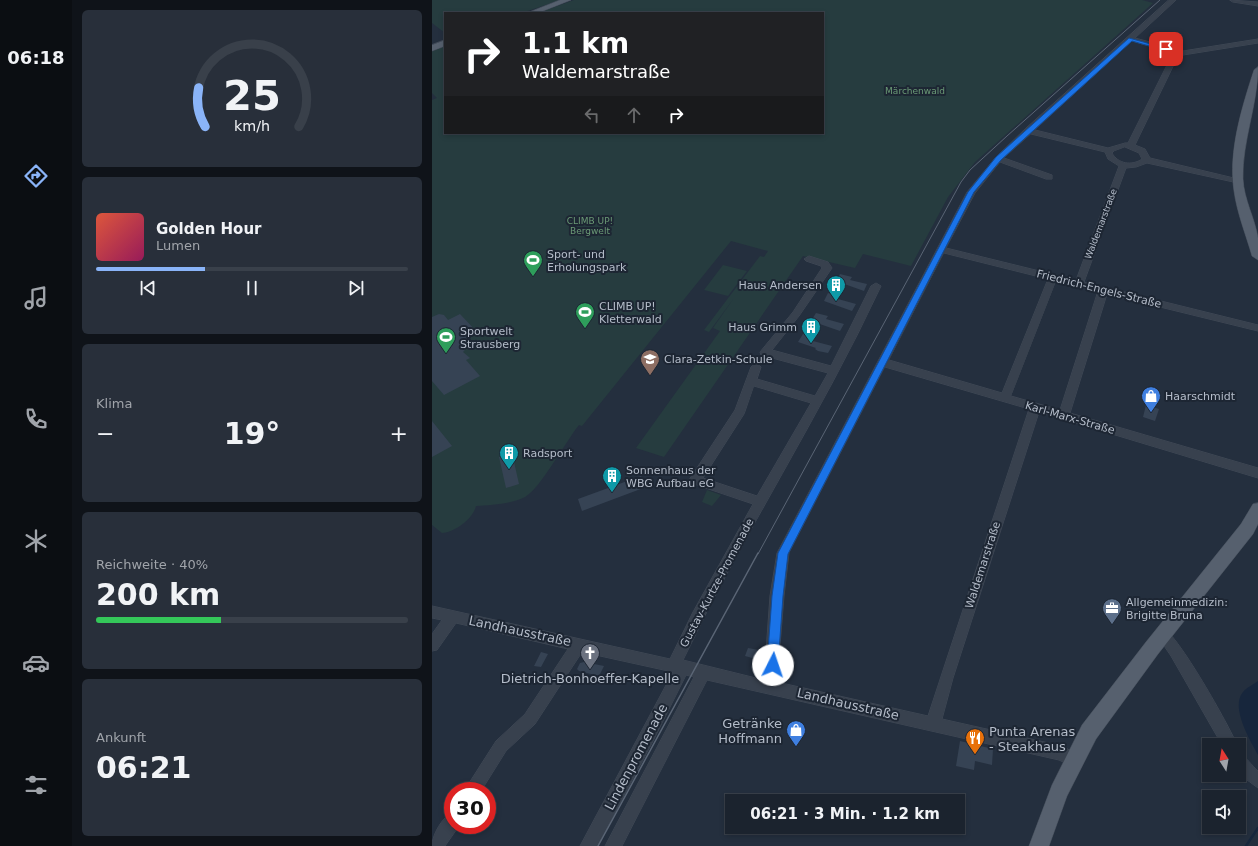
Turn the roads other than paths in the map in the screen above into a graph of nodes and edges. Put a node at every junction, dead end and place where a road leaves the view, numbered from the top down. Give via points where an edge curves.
1 (567, 0) edge
2 (1174, 0) edge
3 (1233, 0) edge
4 (1258, 4) edge
5 (534, 12) edge
6 (1130, 39) junction
7 (1258, 41) edge
8 (444, 43) edge
9 (432, 48) edge
10 (1177, 52) junction
11 (1258, 70) edge
12 (1028, 131) junction
13 (1131, 146) junction
14 (1109, 151) junction
15 (999, 159) junction
16 (1146, 160) junction
17 (1123, 165) junction
18 (1049, 177) dead end
19 (1238, 181) junction
20 (940, 249) junction
21 (1258, 256) edge
22 (809, 259) dead end
23 (1053, 277) junction
24 (1079, 284) junction
25 (876, 286) dead end
26 (1103, 290) junction
27 (1258, 328) edge
28 (882, 362) junction
29 (756, 367) dead end
30 (834, 372) junction
31 (750, 381) junction
32 (1005, 399) junction
33 (818, 401) junction
34 (1035, 407) junction
35 (1064, 416) junction
36 (1258, 473) edge
37 (761, 502) junction
38 (1258, 509) edge
39 (432, 612) edge
40 (453, 617) junction
41 (1163, 634) junction
42 (579, 644) junction
43 (432, 645) edge
44 (679, 666) junction
45 (704, 672) junction
46 (769, 686) junction
47 (934, 724) junction
48 (1226, 738) edge
49 (1074, 760) junction
50 (1246, 771) edge
51 (1258, 780) edge
52 (478, 782) edge
53 (444, 834) edge
54 (436, 846) edge
55 (588, 846) edge
56 (613, 846) edge
57 (1039, 846) edge

1 - 5 main road
2 - 6 street
3 - 4 street
6 - 10 street
6 - 12 street
7 - 10 street via 1186,53
8 - 9 main road
10 - 13 street
11 - 19 main road via 1250,94
12 - 14 street
12 - 15 street
13 - 14 street via 1119,146
13 - 16 street via 1145,154
14 - 17 street via 1112,160
15 - 18 street
15 - 20 street via 977,183
16 - 17 street via 1135,166
16 - 19 street
17 - 24 street, Waldemarstraße
19 - 21 main road
20 - 23 street, Friedrich-Engels-Straße
20 - 28 street
22 - 30 street via 824,264 827,268 796,314 765,352
23 - 24 street, Friedrich-Engels-Straße
23 - 32 street
24 - 26 street, Friedrich-Engels-Straße
25 - 30 street, Gustav-Kurtze-Promenade
26 - 27 street, Friedrich-Engels-Straße
26 - 35 street
28 - 32 street, Karl-Marx-Straße
28 - 46 street via 781,558 772,678
29 - 31 street
30 - 33 street, Gustav-Kurtze-Promenade
31 - 33 street
31 - 37 street via 740,411 696,480
32 - 34 street, Karl-Marx-Straße
33 - 37 street, Gustav-Kurtze-Promenade
34 - 35 street, Karl-Marx-Straße
34 - 47 street, Waldemarstraße via 946,678
35 - 36 street, Karl-Marx-Straße
37 - 44 street, Gustav-Kurtze-Promenade via 700,611
38 - 41 main road via 1247,529
39 - 40 street, Landhausstraße
40 - 42 street, Landhausstraße
40 - 43 street
41 - 48 street via 1176,651
41 - 49 main road via 1089,732
42 - 44 street, Landhausstraße
42 - 52 street via 530,718 501,746
44 - 45 street, Landhausstraße
44 - 55 street, Lindenpromenade via 648,738
45 - 46 street, Landhausstraße
45 - 56 street, Lindenpromenade
46 - 47 street, Landhausstraße
47 - 49 street, Landhausstraße via 1062,753
49 - 57 main road
50 - 51 street
53 - 54 street

